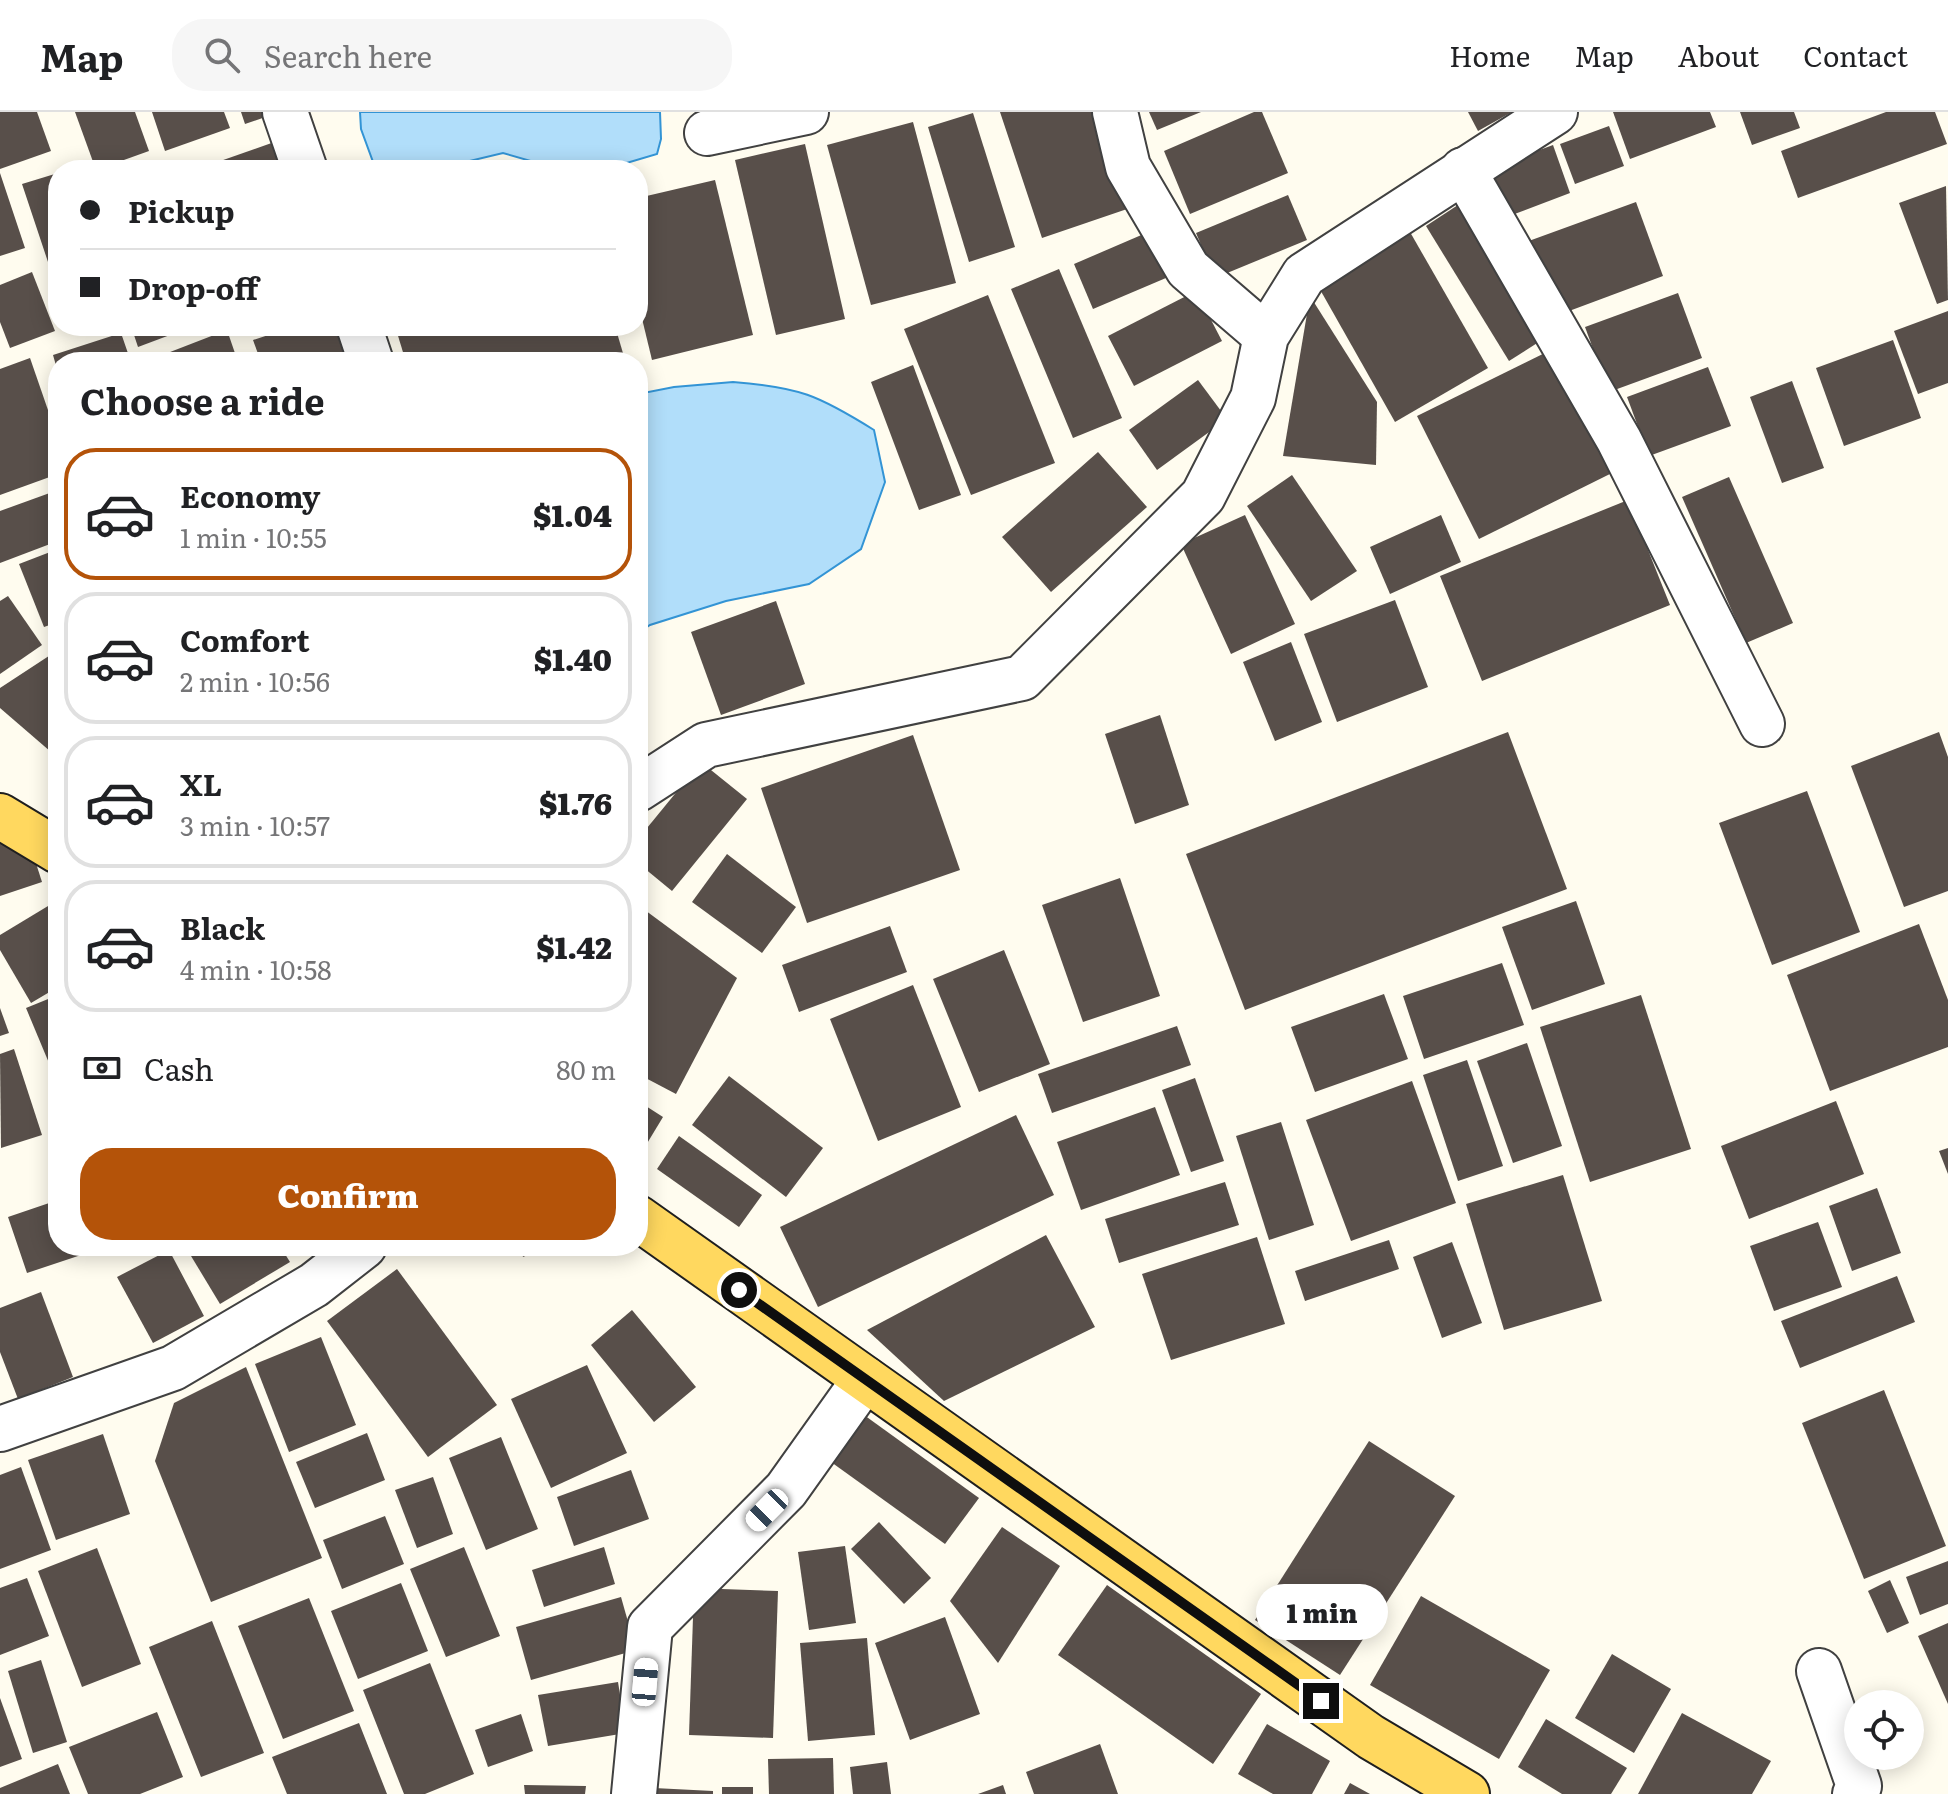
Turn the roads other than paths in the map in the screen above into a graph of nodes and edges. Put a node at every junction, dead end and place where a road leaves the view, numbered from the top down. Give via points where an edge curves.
1 (285, 112) edge
2 (806, 112) edge
3 (1115, 112) edge
4 (1555, 112) edge
5 (707, 133) dead end
6 (302, 160) edge
7 (1463, 170) junction
8 (1266, 336) junction
9 (1762, 724) dead end
10 (648, 783) edge
11 (0, 816) edge
12 (48, 845) edge
13 (648, 1225) edge
14 (351, 1256) edge
15 (865, 1379) junction
16 (0, 1429) edge
17 (1819, 1671) dead end
18 (634, 1794) edge
19 (1467, 1794) edge
20 (1855, 1794) edge

1 - 6 street
2 - 5 street
3 - 8 street via 1128,167 1188,269
4 - 7 street
7 - 8 street via 1304,275
7 - 9 street via 1619,440
8 - 10 street via 1253,398 1203,496 1022,678 706,745
11 - 12 main road
13 - 15 main road
14 - 16 street via 314,1285 173,1368
15 - 18 street via 786,1490 650,1627
15 - 19 main road via 1371,1737
17 - 20 street via 1859,1786

